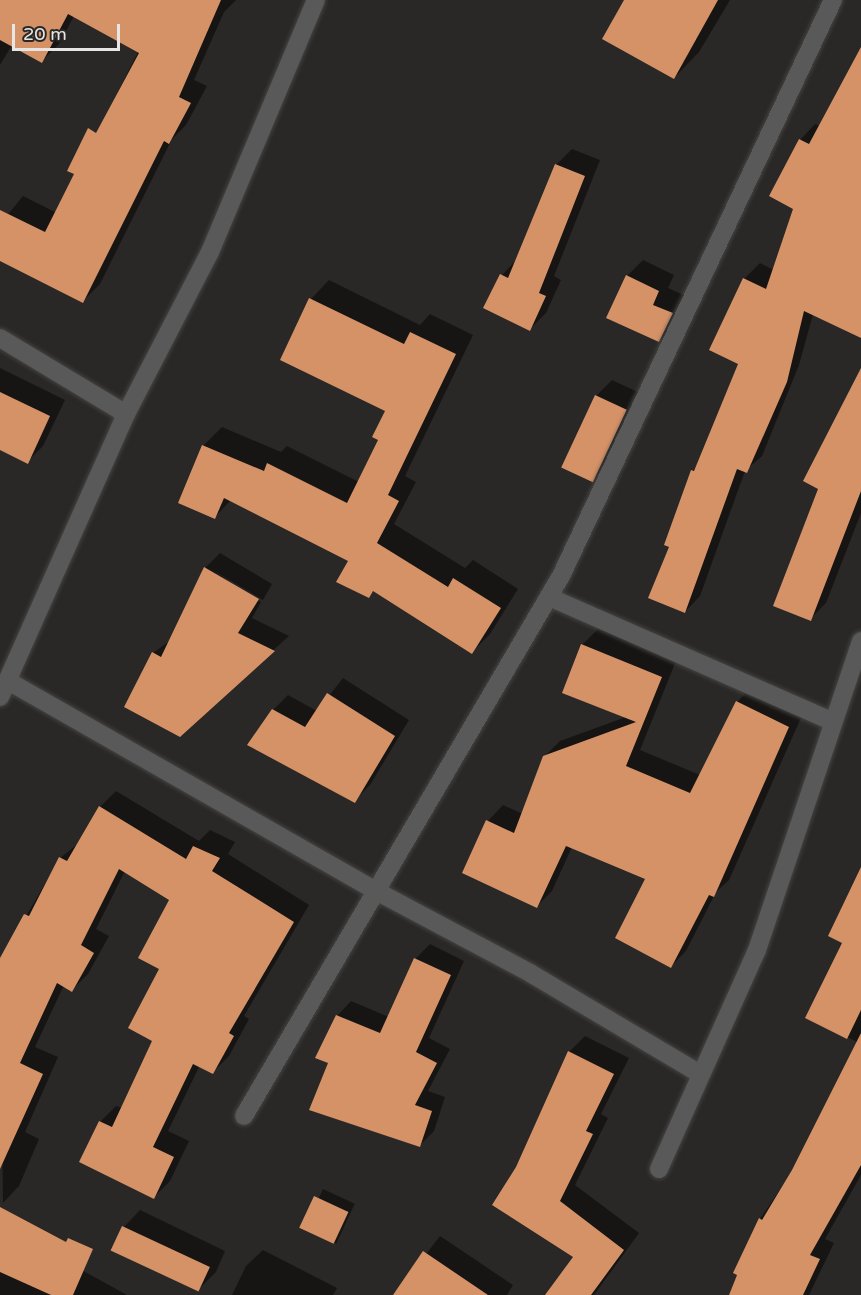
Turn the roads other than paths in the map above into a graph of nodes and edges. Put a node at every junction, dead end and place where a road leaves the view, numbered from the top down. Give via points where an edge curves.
1 (316, 0) edge
2 (833, 0) edge
3 (0, 338) edge
4 (126, 414) junction
5 (549, 597) junction
6 (861, 641) edge
7 (4, 689) edge
8 (831, 721) junction
9 (376, 891) junction
10 (700, 1074) junction
11 (244, 1116) dead end
12 (659, 1169) dead end

1 - 4 street via 210,252
2 - 5 street
3 - 4 street
4 - 7 street
5 - 8 street
5 - 9 street
6 - 8 street
7 - 9 street
8 - 10 street via 757,950
9 - 10 street via 530,973
9 - 11 street
10 - 12 street

